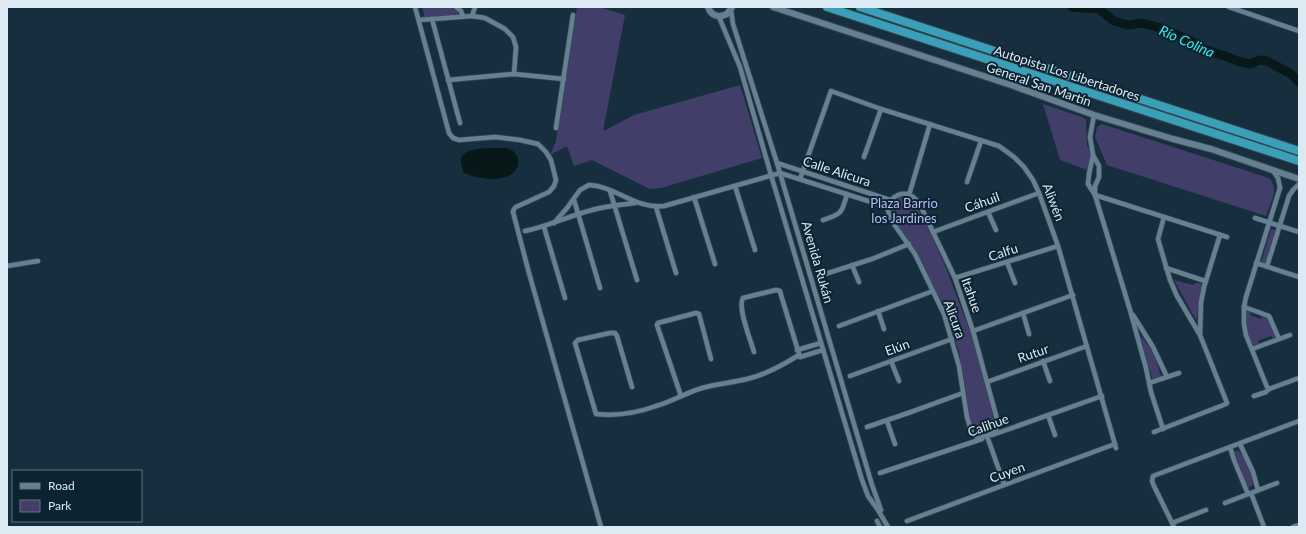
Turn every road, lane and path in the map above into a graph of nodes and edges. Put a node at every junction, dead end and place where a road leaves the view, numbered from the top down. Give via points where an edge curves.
1 (415, 7) edge
2 (456, 7) edge
3 (475, 7) edge
4 (708, 7) edge
5 (773, 7) edge
6 (827, 7) edge
7 (860, 7) edge
8 (1229, 7) edge
9 (732, 8) edge
10 (573, 15) dead end
11 (462, 16) junction
12 (472, 16) junction
13 (719, 17) junction
14 (432, 19) junction
15 (419, 20) junction
16 (1299, 31) edge
17 (514, 74) junction
18 (564, 79) junction
19 (448, 80) junction
20 (756, 95) junction
21 (749, 97) junction
22 (881, 109) junction
23 (1094, 115) junction
24 (460, 123) dead end
25 (930, 124) junction
26 (556, 128) dead end
27 (980, 141) junction
28 (1299, 151) edge
29 (1093, 155) junction
30 (864, 157) dead end
31 (1299, 161) edge
32 (777, 163) junction
33 (1272, 169) junction
34 (803, 171) junction
35 (780, 173) junction
36 (1089, 174) junction
37 (771, 175) junction
38 (1099, 177) junction
39 (800, 179) junction
40 (1299, 179) edge
41 (966, 182) dead end
42 (1299, 184) edge
43 (735, 186) junction
44 (610, 191) junction
45 (1039, 193) junction
46 (847, 194) junction
47 (909, 195) junction
48 (1095, 195) junction
49 (694, 197) junction
50 (574, 200) junction
51 (890, 200) junction
52 (637, 203) junction
53 (615, 205) junction
54 (656, 207) junction
55 (887, 207) junction
56 (988, 212) junction
57 (578, 214) junction
58 (1164, 217) junction
59 (1255, 218) dead end
60 (823, 220) dead end
61 (554, 222) junction
62 (1269, 222) junction
63 (1280, 226) junction
64 (544, 227) junction
65 (996, 230) dead end
66 (526, 231) dead end
67 (933, 232) junction
68 (1299, 232) edge
69 (1220, 235) junction
70 (1227, 237) dead end
71 (909, 244) junction
72 (1058, 246) junction
73 (755, 250) dead end
74 (38, 261) dead end
75 (1007, 262) junction
76 (1256, 263) junction
77 (715, 264) dead end
78 (852, 265) junction
79 (7, 266) edge
80 (1267, 266) junction
81 (1166, 268) junction
82 (676, 273) dead end
83 (822, 275) dead end
84 (1299, 277) edge
85 (811, 278) junction
86 (954, 278) junction
87 (637, 280) dead end
88 (802, 280) junction
89 (1205, 281) junction
90 (859, 282) dead end
91 (1015, 283) dead end
92 (600, 288) dead end
93 (933, 291) junction
94 (1072, 295) junction
95 (565, 298) dead end
96 (1244, 307) junction
97 (1130, 310) junction
98 (878, 312) junction
99 (1023, 313) junction
100 (839, 326) dead end
101 (884, 329) dead end
102 (973, 331) junction
103 (1029, 334) dead end
104 (1200, 334) junction
105 (1290, 335) dead end
106 (952, 339) junction
107 (1279, 339) junction
108 (821, 343) junction
109 (1087, 346) junction
110 (797, 350) junction
111 (823, 350) junction
112 (1252, 350) junction
113 (754, 352) dead end
114 (800, 356) junction
115 (711, 359) dead end
116 (891, 361) junction
117 (1043, 361) junction
118 (1179, 373) dead end
119 (850, 376) dead end
120 (1167, 377) junction
121 (1299, 378) edge
122 (899, 381) dead end
123 (1050, 381) dead end
124 (842, 382) junction
125 (987, 382) junction
126 (1149, 383) junction
127 (834, 384) junction
128 (632, 387) dead end
129 (1269, 389) junction
130 (963, 393) junction
131 (681, 396) junction
132 (1102, 396) junction
133 (1254, 396) dead end
134 (1048, 415) junction
135 (887, 421) junction
136 (1299, 421) edge
137 (867, 427) dead end
138 (1163, 429) junction
139 (1154, 432) dead end
140 (1055, 435) dead end
141 (987, 436) junction
142 (895, 444) dead end
143 (1240, 444) junction
144 (1116, 446) joint
145 (1230, 447) junction
146 (880, 473) dead end
147 (1277, 483) dead end
148 (1004, 484) junction
149 (1258, 490) junction
150 (1249, 494) junction
151 (1225, 503) dead end
152 (1206, 510) dead end
153 (877, 520) dead end
154 (884, 520) junction
155 (907, 521) dead end
156 (1173, 525) edge
157 (1299, 525) edge
158 (601, 527) edge
159 (880, 527) edge
160 (888, 527) edge
161 (1264, 527) edge
162 (1293, 527) edge

1 - 15 street
2 - 11 street
3 - 12 street
4 - 13 street via 712,14
5 - 23 street, General San Martín via 1011,84
6 - 31 highway, Autopista Los Libertadores
7 - 28 highway, Autopista Los Libertadores
8 - 16 street
9 - 13 street via 727,14
9 - 20 street, Avenida Rukán via 733,24
10 - 18 street
11 - 12 street
11 - 14 street
12 - 17 street via 485,18 513,37 516,48
13 - 21 street, Avenida Rukán via 738,58
14 - 15 street
14 - 19 street
15 - 158 street via 449,133 453,138 459,140 495,137 534,142 543,148 551,160 556,180 553,188 516,207 513,212
17 - 18 street
17 - 19 street
18 - 26 street
19 - 24 street
20 - 21 street
20 - 32 street, Avenida Rukán
21 - 37 street, Avenida Rukán
22 - 25 street, Aliwén
22 - 30 street
22 - 34 street, Aliwén via 831,91
23 - 29 street via 1090,137
23 - 33 street, General San Martín
25 - 27 street, Aliwén
25 - 47 street
27 - 41 street
27 - 45 street, Aliwén via 998,146 1014,157 1029,173
29 - 36 street
29 - 38 street via 1099,166
32 - 34 street, Calle Alicura
32 - 35 street, Avenida Rukán
33 - 40 street, General San Martín
33 - 62 street via 1278,178 1280,188
34 - 39 street
34 - 51 street, Calle Alicura
35 - 37 street
35 - 39 street, Calle Alicura
35 - 85 street, Avenida Rukán
36 - 38 street
36 - 48 street via 1088,184
37 - 43 street
37 - 88 street, Avenida Rukán
38 - 48 street via 1094,186
39 - 46 street, Calle Alicura
42 - 63 street via 1289,196
43 - 49 street
43 - 73 street
44 - 50 street via 589,185 580,190
44 - 52 street
44 - 53 street
45 - 56 street, Cáhuil
45 - 72 street, Aliwén
46 - 55 street, Calle Alicura
46 - 60 street via 842,211
47 - 51 street via 897,195
47 - 67 street, Itahue via 919,202
48 - 58 street
48 - 97 street
49 - 54 street
49 - 77 street
50 - 57 street
50 - 61 street
51 - 55 street
52 - 53 street
52 - 54 street
53 - 57 street
53 - 87 street
54 - 82 street
55 - 71 street, Alicura via 891,220
56 - 65 street
56 - 67 street, Cáhuil
57 - 61 street
57 - 92 street
58 - 69 street
58 - 81 street via 1158,239
59 - 62 street
61 - 64 street
62 - 63 street
62 - 76 street
63 - 68 street
63 - 80 street
64 - 66 street
64 - 95 street
67 - 86 street, Itahue
69 - 70 street
69 - 89 street
71 - 78 street
71 - 93 street, Alicura
72 - 75 street, Calfu
72 - 94 street, Aliwén
74 - 79 street
75 - 86 street, Calfu
75 - 91 street
76 - 80 street
76 - 96 street
78 - 83 street
78 - 90 street
80 - 84 street
81 - 89 street
81 - 104 street via 1177,296
85 - 88 street
85 - 124 street, Avenida Rukán
86 - 102 street, Itahue
88 - 108 street, Avenida Rukán
89 - 104 street via 1201,302
93 - 98 street
93 - 106 street, Alicura
94 - 99 street
94 - 109 street, Aliwén
96 - 107 street via 1269,316
96 - 112 street via 1245,330
97 - 120 street via 1153,347
97 - 126 street
98 - 100 street
98 - 101 street
99 - 102 street
99 - 103 street
102 - 125 street, Itahue
104 - 138 street via 1227,403
105 - 107 street
106 - 116 street, Elún
106 - 130 street, Alicura
107 - 112 street
108 - 110 street
108 - 111 street, Avenida Rukán
109 - 117 street, Rutur
109 - 132 street, Aliwén
110 - 113 street via 780,291 776,290 743,298 741,301
110 - 114 street
111 - 114 street
111 - 127 street, Avenida Rukán
112 - 129 street
114 - 131 street via 780,367 747,379 709,386
115 - 131 street via 699,314 658,323
116 - 119 street, Elún
116 - 122 street
117 - 123 street
117 - 125 street, Rutur
118 - 120 street
120 - 126 street
121 - 129 street
124 - 127 street
124 - 154 street, Avenida Rukán
125 - 141 street, Itahue via 997,424 996,430
126 - 138 street
127 - 154 street, Avenida Rukán via 862,480 868,496
128 - 131 street via 615,333 578,340 575,343 596,414 641,411
129 - 133 street
130 - 135 street
130 - 141 street, Alicura via 972,433 977,437
132 - 134 street, Calihue
132 - 144 street, Aliwén
134 - 140 street
134 - 141 street, Calihue
135 - 137 street
135 - 142 street
136 - 143 street
138 - 139 street
141 - 146 street, Calihue
141 - 148 street
143 - 145 street
143 - 149 street
144 - 148 street, Cuyen
145 - 150 street
145 - 156 street via 1153,476 1154,486
147 - 149 street
148 - 155 street, Cuyen
149 - 150 street
150 - 151 street
150 - 161 street
152 - 156 street
153 - 159 street
154 - 160 street, Avenida Rukán
157 - 162 street

